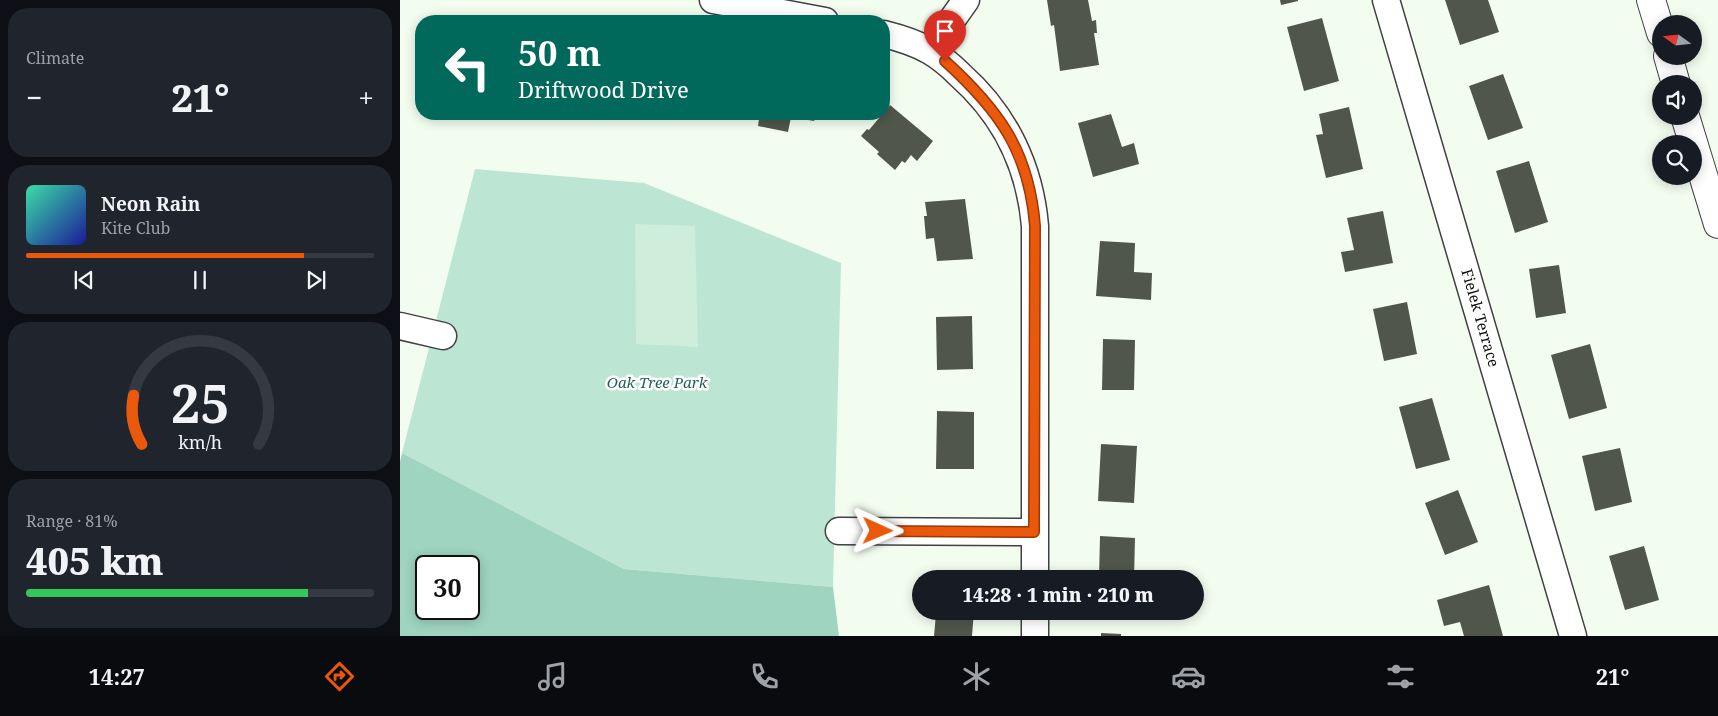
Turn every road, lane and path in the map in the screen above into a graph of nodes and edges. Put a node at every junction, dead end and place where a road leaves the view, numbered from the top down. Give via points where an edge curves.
1 (713, 0) edge
2 (966, 0) edge
3 (1386, 0) edge
4 (1652, 0) edge
5 (793, 15) edge
6 (1656, 15) edge
7 (890, 36) edge
8 (930, 51) junction
9 (1689, 125) edge
10 (1718, 224) edge
11 (400, 326) edge
12 (443, 336) dead end
13 (839, 531) dead end
14 (1034, 532) junction
15 (1035, 570) edge
16 (1035, 620) edge
17 (1036, 636) edge
18 (1573, 636) edge

1 - 5 street
2 - 8 street
3 - 18 street, Fielek Terrace
4 - 6 street
7 - 8 street
8 - 14 street via 966,80 994,110 1015,146 1030,188 1035,226
9 - 10 street
11 - 12 street
13 - 14 street
14 - 15 street
16 - 17 street

